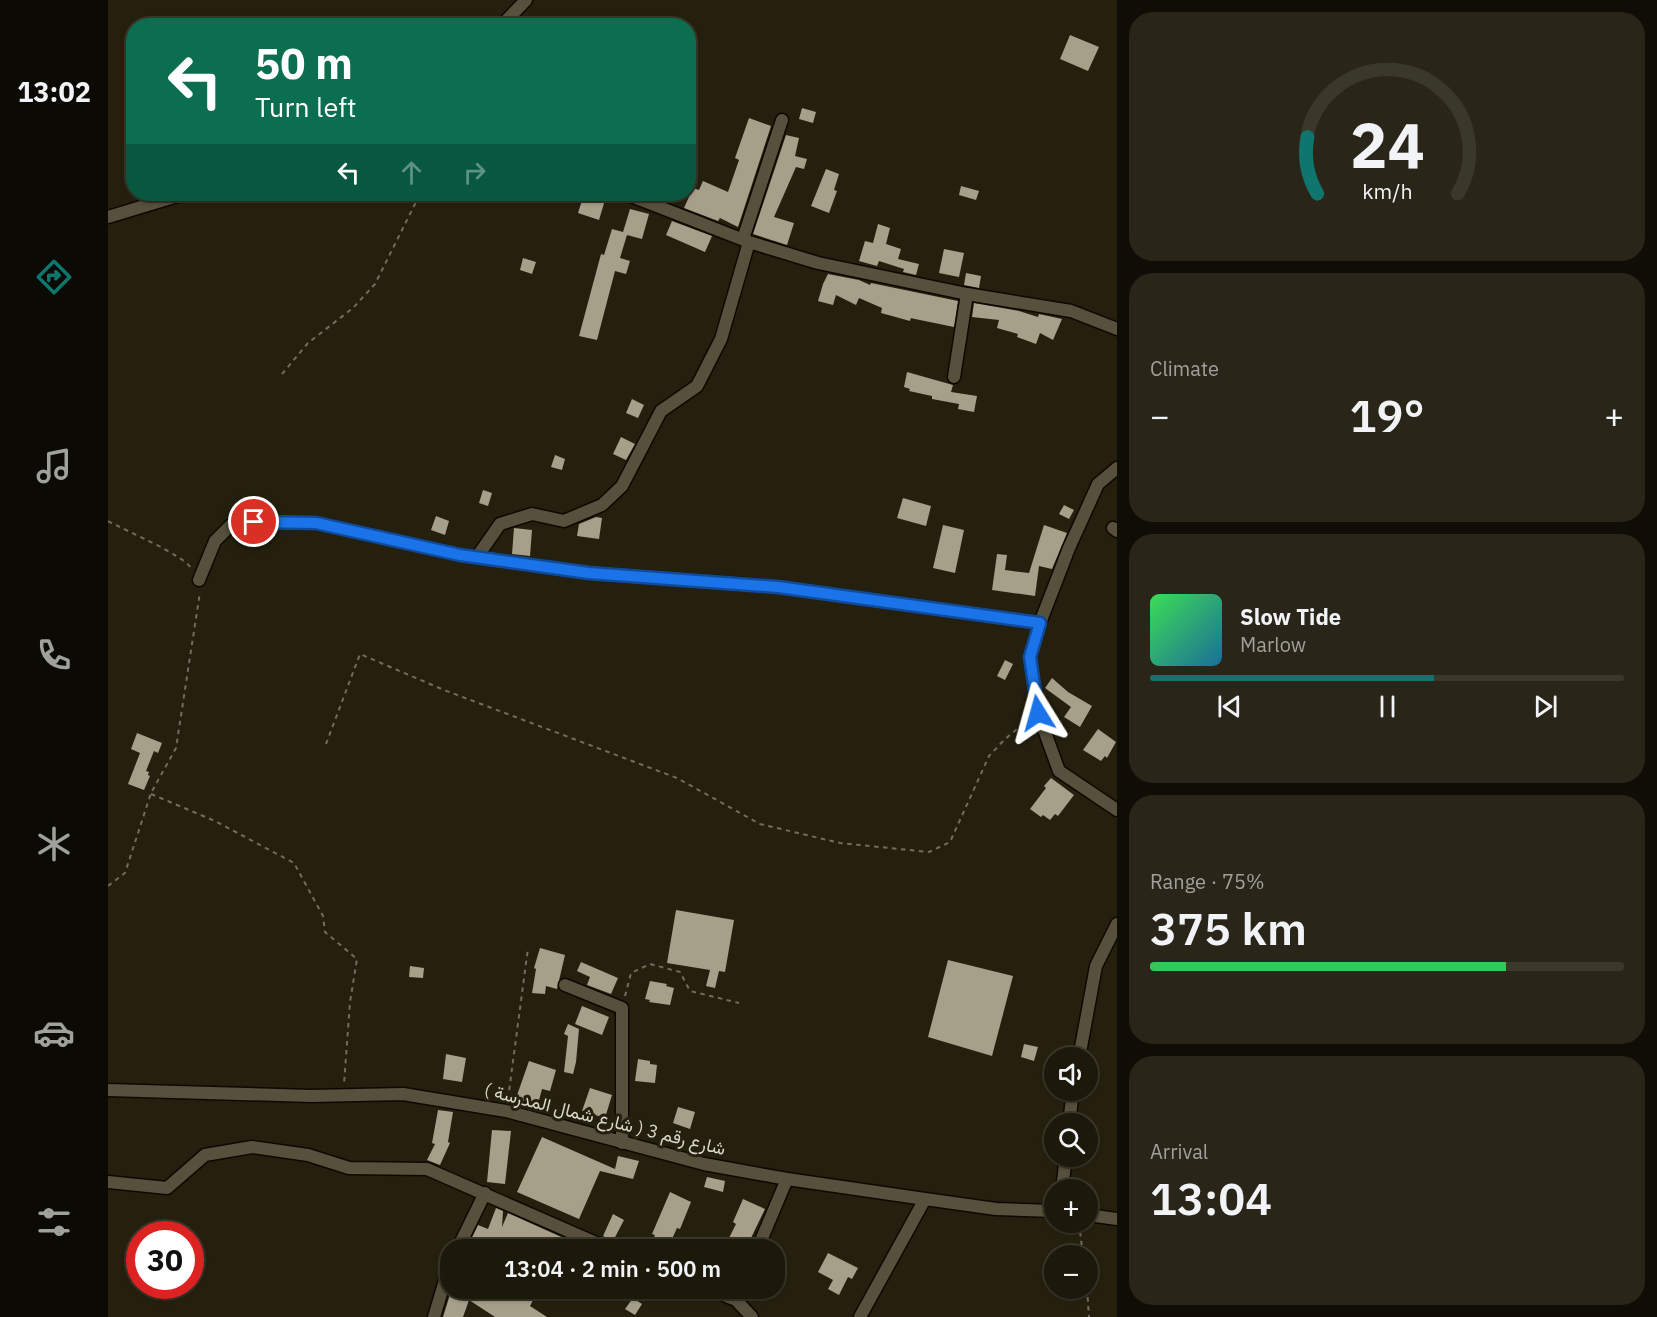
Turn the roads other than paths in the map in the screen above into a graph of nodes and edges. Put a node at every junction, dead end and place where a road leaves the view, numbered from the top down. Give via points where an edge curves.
1 (526, 0) edge
2 (509, 18) edge
3 (782, 120) dead end
4 (162, 201) edge
5 (644, 201) edge
6 (108, 218) edge
7 (746, 241) junction
8 (967, 294) junction
9 (1117, 329) edge
10 (954, 377) dead end
11 (1117, 468) edge
12 (477, 557) junction
13 (199, 580) road end
14 (1040, 623) junction
15 (1117, 810) edge
16 (1117, 926) edge
17 (565, 986) dead end
18 (1081, 1047) edge
19 (108, 1090) edge
20 (622, 1143) junction
21 (787, 1179) junction
22 (108, 1182) edge
23 (485, 1193) junction
24 (925, 1200) junction
25 (1044, 1211) edge
26 (1098, 1216) edge
27 (1117, 1219) edge
28 (463, 1239) edge
29 (587, 1239) edge
30 (762, 1239) edge
31 (440, 1297) edge
32 (741, 1299) edge
33 (434, 1317) edge
34 (752, 1317) edge
35 (860, 1317) edge

1 - 2 street
3 - 7 street
4 - 6 street
5 - 7 street
7 - 8 street via 818,263
7 - 12 street via 721,339 697,386 661,411 622,486 602,505 564,521 532,514 500,524
8 - 9 street via 1071,311
8 - 10 street
11 - 14 street via 1098,484
12 - 13 street via 316,523 234,522 215,541
12 - 14 street via 589,573 778,587
14 - 15 street via 1030,657 1038,713 1059,771
16 - 18 street via 1096,966
17 - 20 street via 622,1008
19 - 20 street, شارع رقم 3 ( شارع شمال المدرسة ) via 403,1094 506,1111
20 - 21 street, شارع رقم 3 ( شارع شمال المدرسة ) via 704,1164
21 - 24 street, شارع رقم 3 ( شارع شمال المدرسة )
21 - 30 street
22 - 23 street via 167,1188 205,1155 252,1147 308,1155 349,1168 427,1169
23 - 28 street
23 - 29 street
24 - 25 street, شارع رقم 3 ( شارع شمال المدرسة )
24 - 35 street
26 - 27 street
31 - 33 street
32 - 34 street

